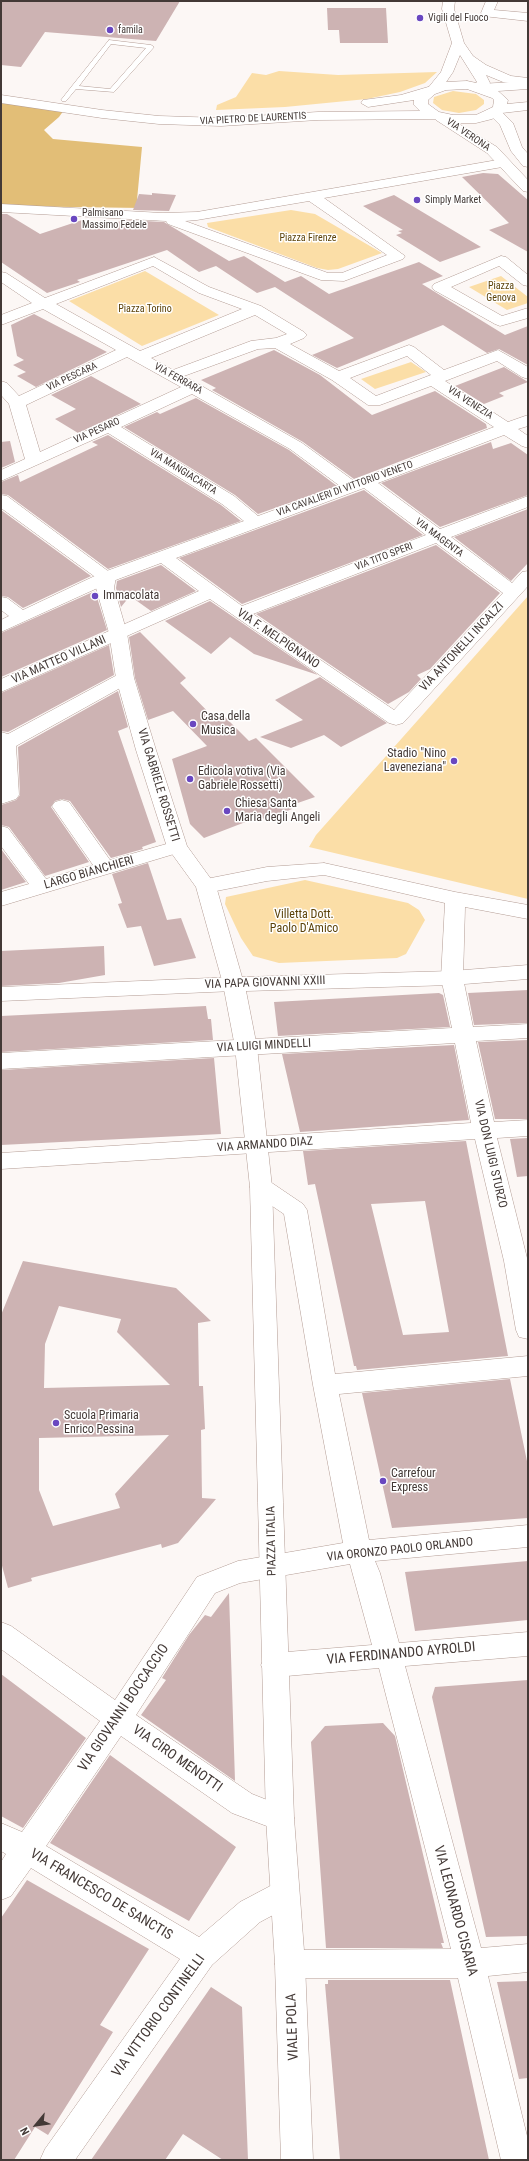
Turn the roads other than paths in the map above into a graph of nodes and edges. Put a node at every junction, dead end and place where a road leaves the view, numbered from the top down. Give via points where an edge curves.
1 (449, 1) edge
2 (492, 1) edge
3 (528, 17) edge
4 (462, 48) junction
5 (528, 82) edge
6 (528, 85) edge
7 (74, 87) junction
8 (480, 88) junction
9 (1, 90) edge
10 (430, 91) junction
11 (1, 99) edge
12 (64, 100) junction
13 (528, 106) edge
14 (497, 111) junction
15 (438, 116) junction
16 (503, 163) junction
17 (528, 163) edge
18 (528, 188) edge
19 (311, 196) junction
20 (1, 208) edge
21 (162, 217) junction
22 (1, 276) edge
23 (528, 282) edge
24 (43, 303) junction
25 (256, 309) junction
26 (528, 313) edge
27 (1, 320) edge
28 (278, 343) junction
29 (133, 354) junction
30 (528, 374) edge
31 (174, 376) junction
32 (338, 377) junction
33 (437, 378) junction
34 (1, 386) edge
35 (194, 387) junction
36 (18, 403) junction
37 (528, 420) edge
38 (109, 426) junction
39 (506, 427) junction
40 (528, 443) edge
41 (34, 460) junction
42 (1, 476) edge
43 (359, 485) junction
44 (1, 500) edge
45 (528, 501) edge
46 (255, 522) junction
47 (437, 536) junction
48 (162, 556) junction
49 (528, 576) edge
50 (107, 577) junction
51 (211, 592) junction
52 (513, 592) junction
53 (1, 602) edge
54 (240, 613) junction
55 (22, 617) junction
56 (1, 627) edge
57 (118, 633) junction
58 (125, 678) junction
59 (1, 686) edge
60 (396, 719) joint
61 (2, 742) edge
62 (1, 798) edge
63 (62, 806) dead end
64 (1, 832) edge
65 (177, 847) junction
66 (104, 868) junction
67 (41, 886) junction
68 (206, 886) junction
69 (1, 899) edge
70 (455, 899) junction
71 (528, 912) edge
72 (528, 972) edge
73 (452, 978) junction
74 (234, 984) junction
75 (1, 994) edge
76 (528, 1031) edge
77 (465, 1034) junction
78 (246, 1047) junction
79 (1, 1061) edge
80 (528, 1128) edge
81 (484, 1130) junction
82 (257, 1146) junction
83 (1, 1161) edge
84 (261, 1187) junction
85 (522, 1261) edge
86 (528, 1330) edge
87 (528, 1366) edge
88 (325, 1385) junction
89 (528, 1536) edge
90 (358, 1552) junction
91 (272, 1567) junction
92 (1, 1634) edge
93 (528, 1644) edge
94 (388, 1659) junction
95 (275, 1665) junction
96 (118, 1718) junction
97 (280, 1818) junction
98 (1, 1836) edge
99 (27, 1850) junction
100 (1, 1886) edge
101 (284, 1894) junction
102 (201, 1955) junction
103 (528, 1958) edge
104 (470, 1963) junction
105 (290, 1964) junction
106 (56, 2160) edge
107 (297, 2160) edge
108 (517, 2160) edge

1 - 4 street via 448,9
2 - 3 street via 487,13
4 - 5 street via 481,68
4 - 8 street via 484,83
4 - 10 street via 447,72
6 - 8 street, VIA PIETRO DE LAURENTIS
7 - 7 lane via 109,42 151,47 112,91
7 - 12 lane
8 - 10 street, VIA PIETRO DE LAURENTIS via 456,85
8 - 14 street via 497,95 501,100 502,105
9 - 12 street, VIA PIETRO DE LAURENTIS
10 - 12 street, VIA PIETRO DE LAURENTIS via 401,99 354,104 213,114 114,108
10 - 15 street, VIA VERONA via 421,99 421,104 426,110
11 - 15 street, VIA PIETRO DE LAURENTIS via 102,114 182,121 221,122 318,116
13 - 14 street, VIA PIETRO DE LAURENTIS
14 - 15 street, VIA PIETRO DE LAURENTIS via 471,119
14 - 17 street via 506,123 516,148
15 - 16 street, VIA VERONA via 492,150
16 - 18 street, VIA VERONA
16 - 19 street
19 - 21 street via 197,216
19 - 21 street via 398,256 344,277 326,277
20 - 21 street
22 - 24 street, VIA FERRARA
23 - 26 street via 501,260 439,287 500,321
24 - 25 street via 154,261 204,290
24 - 27 street
24 - 29 street, VIA FERRARA
25 - 28 street via 299,335
25 - 29 street
28 - 31 street via 256,344
28 - 32 street
29 - 31 street, VIA FERRARA
29 - 36 street, VIA PESCARA
30 - 33 street via 498,355
31 - 35 street, VIA FERRARA
32 - 33 street via 374,402
32 - 33 street, VIA VENEZIA via 409,350
33 - 39 street, VIA VENEZIA
34 - 36 street
35 - 38 street, VIA PESARO
35 - 43 street, VIA FERRARA
36 - 41 street
37 - 39 street, VIA CAVALIERI DI VITTORIO VENETO
38 - 41 street, VIA PESARO
38 - 46 street, VIA MANGIACARTA via 228,500
39 - 40 street, VIA VENEZIA
39 - 43 street, VIA CAVALIERI DI VITTORIO VENETO
41 - 42 street, VIA PESARO
43 - 46 street, VIA CAVALIERI DI VITTORIO VENETO
43 - 47 street, VIA MAGENTA
44 - 50 street
45 - 47 street, VIA TITO SPERI
46 - 48 street, VIA CAVALIERI DI VITTORIO VENETO
47 - 52 street, VIA MAGENTA
47 - 54 street, VIA TITO SPERI
48 - 50 street, VIA CAVALIERI DI VITTORIO VENETO
48 - 51 street, VIA F. MELPIGNANO
49 - 52 street, VIA ANTONELLI INCALZI
50 - 55 street, VIA CAVALIERI DI VITTORIO VENETO
50 - 57 street, VIA GABRIELE ROSSETTI via 105,588
51 - 54 street, VIA F. MELPIGNANO
51 - 57 street, VIA MATTEO VILLANI
52 - 60 street, VIA ANTONELLI INCALZI
53 - 55 street
54 - 60 street, VIA F. MELPIGNANO
55 - 56 street, VIA CAVALIERI DI VITTORIO VENETO
57 - 58 street, VIA GABRIELE ROSSETTI
57 - 59 street, VIA MATTEO VILLANI
58 - 61 street
58 - 65 street, VIA GABRIELE ROSSETTI
61 - 62 street via 9,795
63 - 66 street
64 - 67 street
65 - 66 street, LARGO BIANCHIERI
65 - 68 street, VIA GABRIELE ROSSETTI
66 - 67 street, LARGO BIANCHIERI
67 - 69 street, LARGO BIANCHIERI
68 - 70 street via 267,874 324,869
68 - 74 street, VIA GABRIELE ROSSETTI
70 - 71 street
70 - 73 street, VIA DON LUIGI STURZO
72 - 73 street, VIA PAPA GIOVANNI XXIII
73 - 74 street, VIA PAPA GIOVANNI XXIII
73 - 77 street, VIA DON LUIGI STURZO
74 - 75 street, VIA PAPA GIOVANNI XXIII
74 - 78 street, PIAZZA ITALIA
76 - 77 street, VIA LUIGI MINDELLI
77 - 78 street, VIA LUIGI MINDELLI
77 - 81 street, VIA DON LUIGI STURZO
78 - 79 street, VIA LUIGI MINDELLI
78 - 82 street, PIAZZA ITALIA
80 - 81 street, VIA ARMANDO DIAZ
81 - 82 street, VIA ARMANDO DIAZ
81 - 85 street, VIA DON LUIGI STURZO
82 - 83 street, VIA ARMANDO DIAZ
82 - 84 street, PIAZZA ITALIA
84 - 88 street via 295,1210
84 - 91 street, PIAZZA ITALIA
85 - 86 street, VIA DON LUIGI STURZO
87 - 88 street
88 - 90 street
89 - 90 street, VIA ORONZO PAOLO ORLANDO
90 - 91 street, VIA ORONZO PAOLO ORLANDO
90 - 94 street via 367,1573
91 - 95 street, PIAZZA ITALIA
91 - 96 street, VIA GIOVANNI BOCCACCIO via 238,1572 206,1584
92 - 96 street, VIA CIRO MENOTTI
93 - 94 street, VIA FERDINANDO AYROLDI
94 - 95 street, VIA FERDINANDO AYROLDI
94 - 104 street, VIA LEONARDO CISARIA
95 - 97 street, PIAZZA ITALIA
96 - 97 street, VIA CIRO MENOTTI via 242,1804
96 - 99 street, VIA GIOVANNI BOCCACCIO
97 - 101 street, PIAZZA ITALIA
98 - 99 street, VIA FRANCESCO DE SANCTIS
99 - 100 street, VIA GIOVANNI BOCCACCIO
99 - 102 street, VIA FRANCESCO DE SANCTIS
101 - 102 street, VIA VITTORIO CONTINELLI via 250,1912
101 - 105 street, VIALE POLA
102 - 106 street, VIA VITTORIO CONTINELLI
103 - 104 street
104 - 105 street
104 - 108 street, VIA LEONARDO CISARIA
105 - 107 street, VIALE POLA

